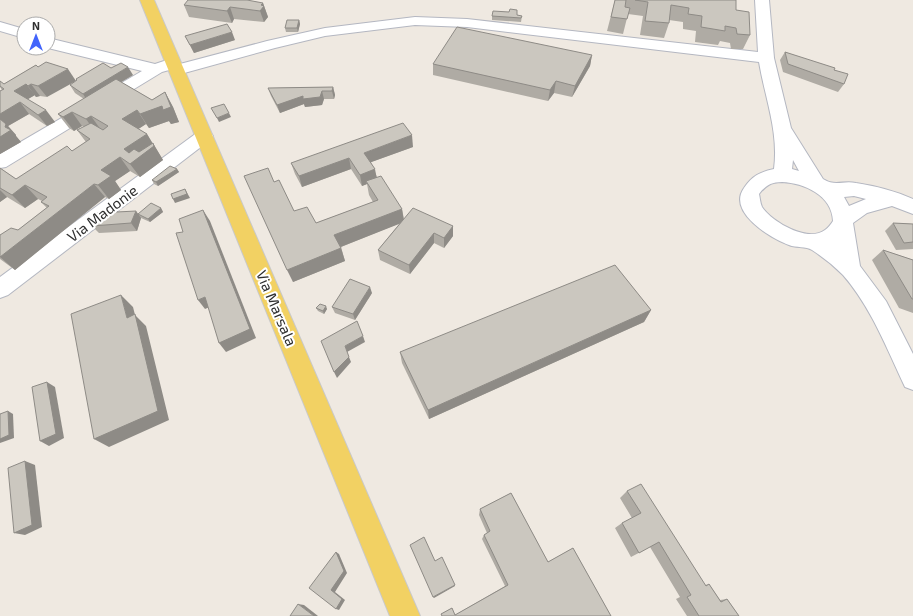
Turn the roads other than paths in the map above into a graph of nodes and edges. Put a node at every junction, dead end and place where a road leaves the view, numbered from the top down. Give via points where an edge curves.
1 (147, 0) edge
2 (762, 0) edge
3 (0, 26) edge
4 (16, 31) edge
5 (56, 45) edge
6 (766, 58) junction
7 (169, 67) junction
8 (784, 130) junction
9 (204, 136) junction
10 (0, 162) edge
11 (782, 175) junction
12 (822, 188) junction
13 (892, 198) junction
14 (913, 207) edge
15 (843, 222) junction
16 (815, 241) junction
17 (850, 269) junction
18 (0, 289) edge
19 (913, 379) edge
20 (405, 616) edge

1 - 7 main road, Via Marsala
2 - 6 street
3 - 4 street
5 - 7 street via 84,53
6 - 7 street via 467,23 415,21 325,32
6 - 8 street
7 - 9 main road, Via Marsala
7 - 10 street
8 - 11 street via 786,158
8 - 12 street
9 - 18 street, Via Madonie
9 - 20 main road, Via Marsala
11 - 12 street via 801,178
11 - 16 street via 765,178 753,187 750,200 752,208 763,223 782,235 792,239
12 - 13 street via 854,189
12 - 15 street via 838,203 842,210
13 - 14 street
13 - 15 street via 860,208
15 - 16 street via 834,236
15 - 17 street
16 - 17 street
17 - 19 street via 886,324

